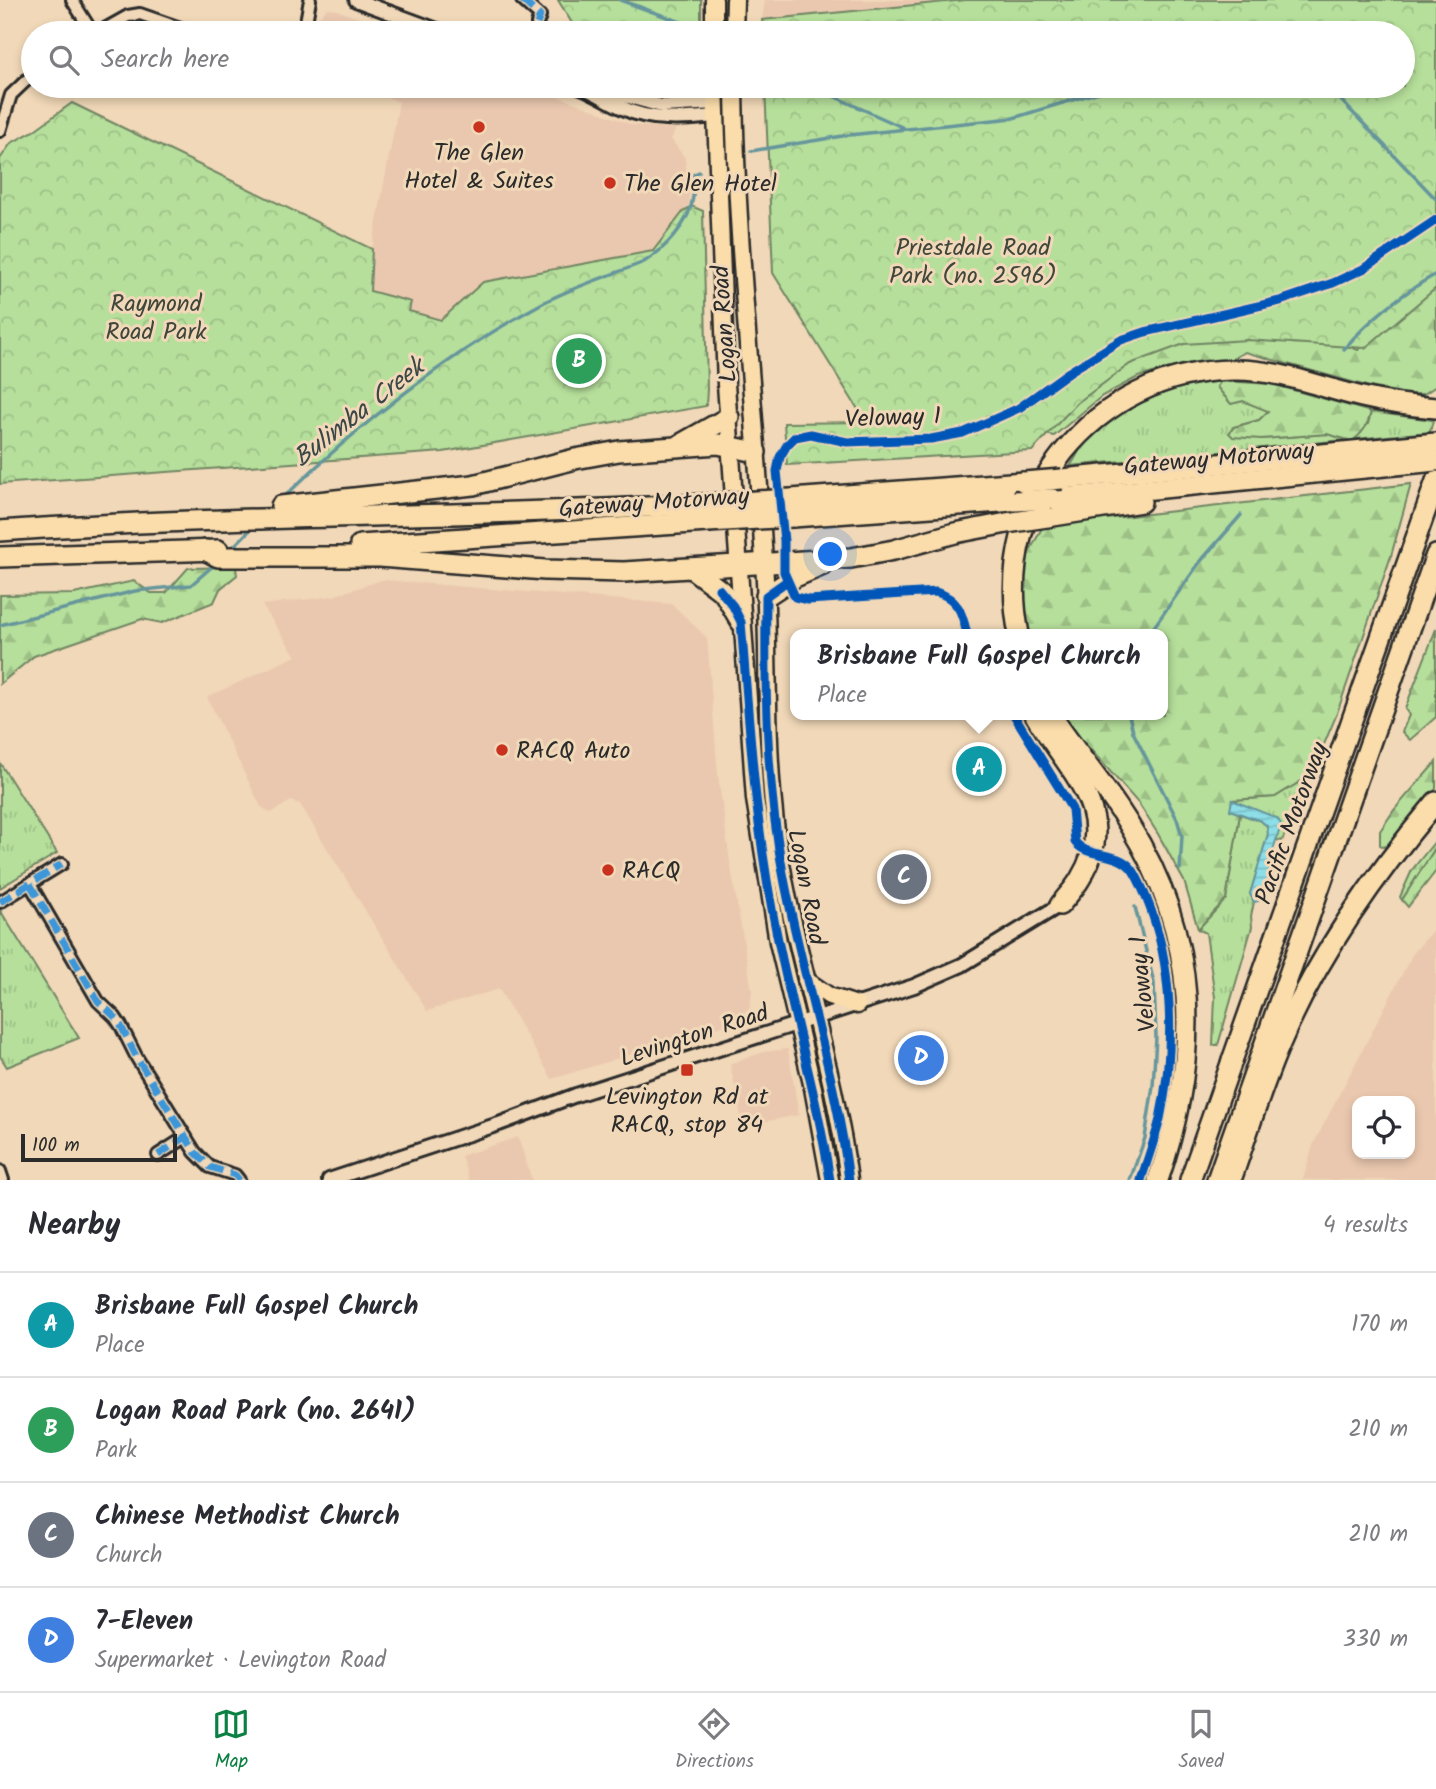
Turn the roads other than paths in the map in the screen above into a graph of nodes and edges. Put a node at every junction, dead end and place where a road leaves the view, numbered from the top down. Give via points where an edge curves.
1 (72, 0) edge
2 (310, 0) edge
3 (356, 0) edge
4 (522, 0) edge
5 (714, 0) edge
6 (735, 0) edge
7 (84, 21) edge
8 (119, 21) edge
9 (160, 21) edge
10 (306, 21) edge
11 (413, 21) edge
12 (538, 21) edge
13 (714, 21) edge
14 (734, 21) edge
15 (21, 85) edge
16 (606, 98) edge
17 (633, 98) edge
18 (716, 98) edge
19 (734, 98) edge
20 (716, 110) junction
21 (734, 110) junction
22 (698, 118) junction
23 (0, 131) edge
24 (717, 143) junction
25 (1436, 408) edge
26 (729, 417) junction
27 (678, 446) junction
28 (730, 446) junction
29 (756, 452) junction
30 (1429, 453) edge
31 (1436, 481) edge
32 (792, 508) junction
33 (1049, 508) junction
34 (284, 512) junction
35 (708, 513) junction
36 (0, 531) edge
37 (260, 553) junction
38 (1436, 555) edge
39 (1018, 556) junction
40 (0, 557) edge
41 (829, 559) junction
42 (764, 563) junction
43 (738, 565) junction
44 (691, 569) junction
45 (766, 597) junction
46 (741, 622) junction
47 (1008, 629) edge
48 (1019, 629) edge
49 (1038, 720) edge
50 (1055, 720) edge
51 (1436, 802) edge
52 (62, 864) dead end
53 (30, 884) junction
54 (0, 902) edge
55 (1060, 905) joint
56 (806, 980) junction
57 (857, 1005) junction
58 (816, 1018) junction
59 (797, 1024) junction
60 (186, 1137) junction
61 (158, 1155) dead end
62 (0, 1171) edge
63 (3, 1180) edge
64 (239, 1180) edge
65 (329, 1180) edge
66 (830, 1180) edge
67 (849, 1180) edge
68 (1158, 1180) edge
69 (1190, 1180) edge
70 (1217, 1180) edge
71 (1231, 1180) edge

1 - 7 street
2 - 10 street
3 - 11 street
4 - 12 street via 540,16
5 - 13 main road
6 - 14 main road
8 - 9 street via 140,14
15 - 23 street via 11,95
16 - 22 street via 649,116
17 - 20 street via 662,106
18 - 20 main road, Logan Road
19 - 21 main road, Logan Road
20 - 21 main road
20 - 22 street
20 - 24 main road, Logan Road
21 - 29 main road, Logan Road
22 - 24 street
24 - 26 main road, Logan Road
25 - 39 highway via 1391,403 1257,370 1208,371 1163,381 1114,405 1068,445 1041,484
26 - 27 highway
26 - 28 main road, Logan Road
27 - 28 highway
27 - 34 highway via 594,455 451,489
28 - 29 highway
28 - 43 main road, Logan Road
29 - 42 main road, Logan Road
30 - 32 highway, Gateway Motorway, bridge via 1024,482
30 - 33 highway, Gateway Motorway
31 - 69 highway, Pacific Motorway
32 - 33 highway, Gateway Motorway, bridge via 1014,501
32 - 35 highway, Gateway Motorway, bridge
33 - 41 highway, bridge via 894,550
34 - 35 highway, Gateway Motorway
34 - 36 highway, Gateway Motorway via 235,519
35 - 37 highway, Gateway Motorway
37 - 40 highway, Gateway Motorway via 197,550
37 - 44 highway via 583,572
38 - 70 highway, Pacific Motorway
39 - 47 highway via 1006,575
39 - 48 highway
41 - 42 highway
41 - 45 highway via 821,568 795,577
42 - 43 highway
42 - 45 main road, Logan Road
43 - 44 highway
43 - 46 main road, Logan Road
44 - 46 highway via 724,593
45 - 56 main road, Logan Road via 766,717 773,806
46 - 59 main road, Logan Road via 760,838
49 - 55 highway via 1083,786 1094,814 1096,833 1090,859
50 - 68 highway via 1142,846 1180,946 1188,1012 1186,1065 1176,1125
51 - 71 highway via 1387,863 1326,953 1280,1043
52 - 53 street
53 - 54 street
53 - 60 street via 98,1001 115,1017
55 - 57 street, Levington Road via 948,972
56 - 57 main road via 829,996
56 - 58 main road, Logan Road
57 - 58 street, Levington Road
58 - 59 street, Levington Road
58 - 67 main road, Logan Road
59 - 65 street, Levington Road
59 - 66 main road, Logan Road
60 - 61 street
60 - 64 street via 210,1167
62 - 63 street

